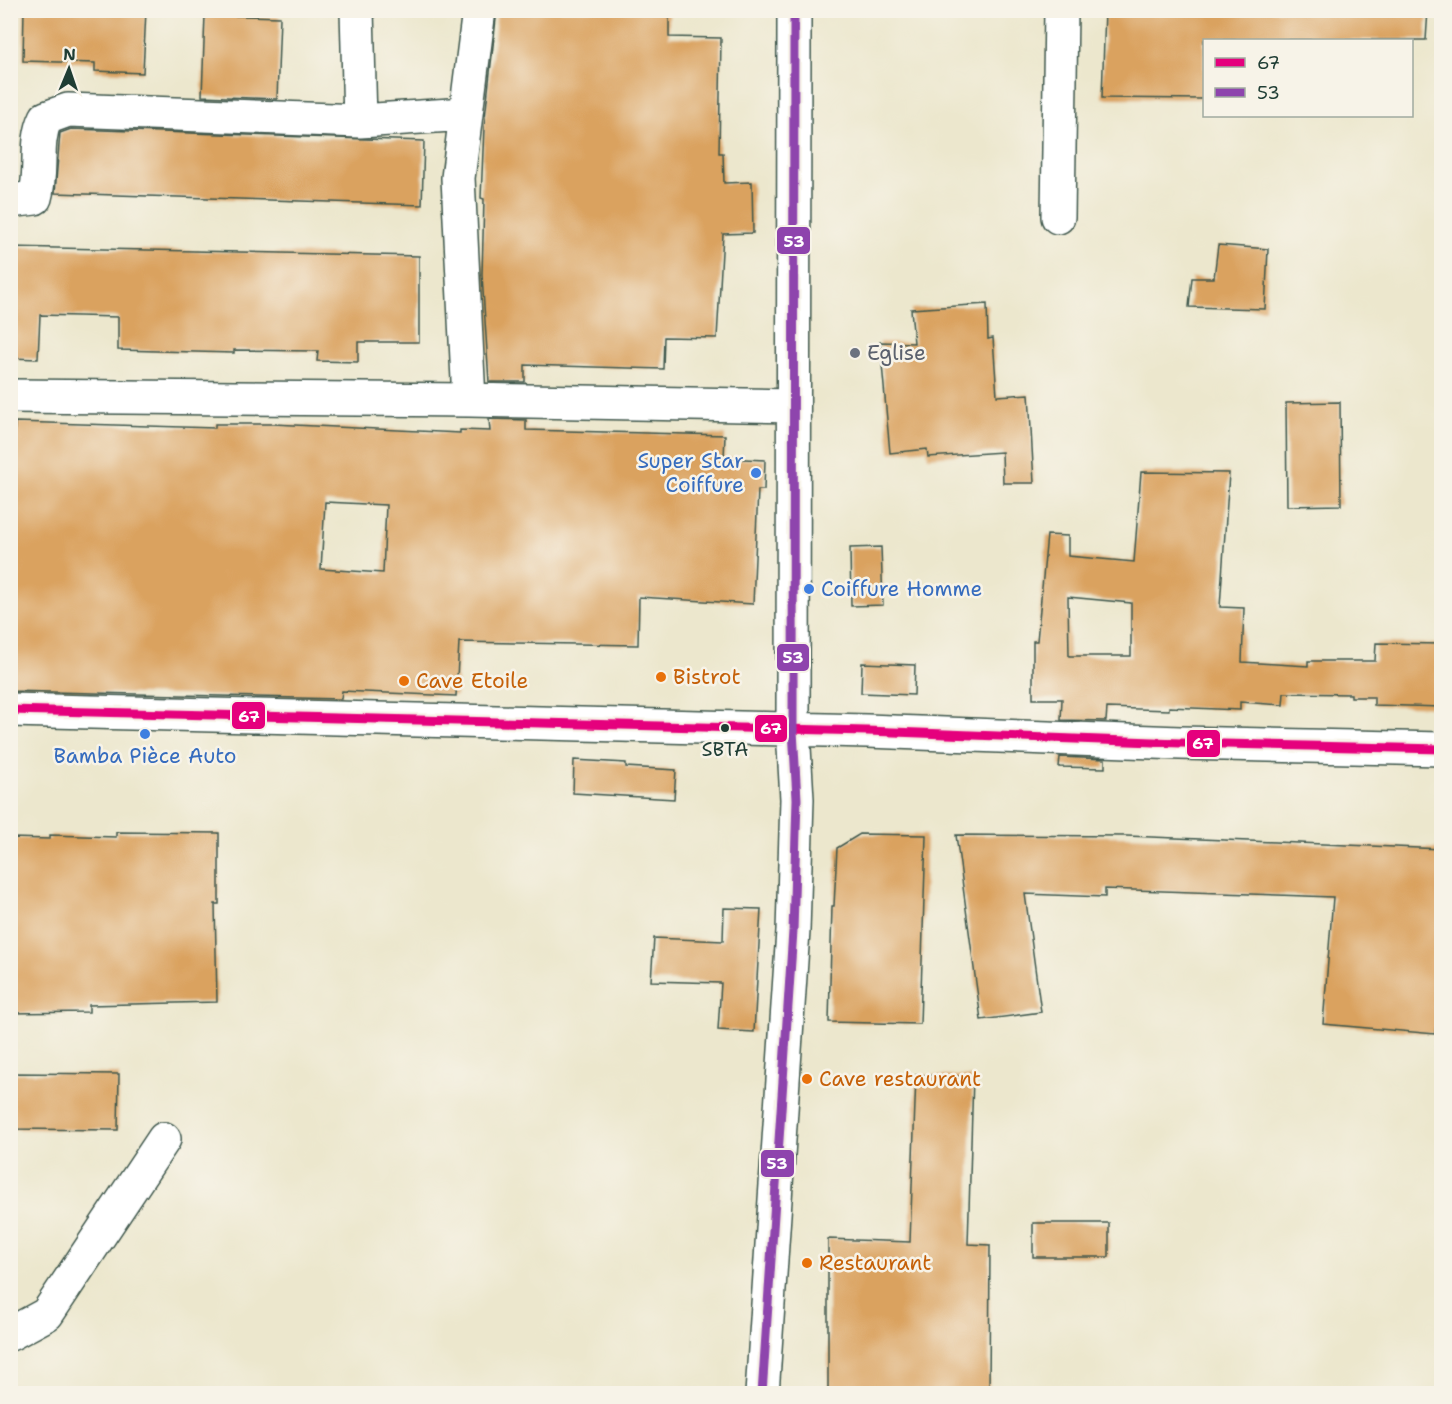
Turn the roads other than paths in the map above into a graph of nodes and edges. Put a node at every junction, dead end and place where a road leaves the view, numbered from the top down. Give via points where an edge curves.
1 (357, 10) edge
2 (479, 10) edge
3 (794, 10) edge
4 (1061, 10) edge
5 (466, 114) junction
6 (360, 121) junction
7 (10, 201) edge
8 (1058, 217) dead end
9 (10, 396) edge
10 (469, 400) junction
11 (793, 406) junction
12 (10, 710) edge
13 (794, 730) junction
14 (1442, 749) edge
15 (164, 1140) dead end
16 (10, 1334) edge
17 (762, 1394) edge

1 - 6 street
2 - 5 street
3 - 11 street
4 - 8 street
5 - 6 street
5 - 10 street via 458,178
6 - 7 street via 68,110 46,118 39,132 40,181 35,198
9 - 10 street
10 - 11 street
11 - 13 street
12 - 13 street
13 - 14 street
13 - 17 street via 792,931
15 - 16 street via 47,1314

